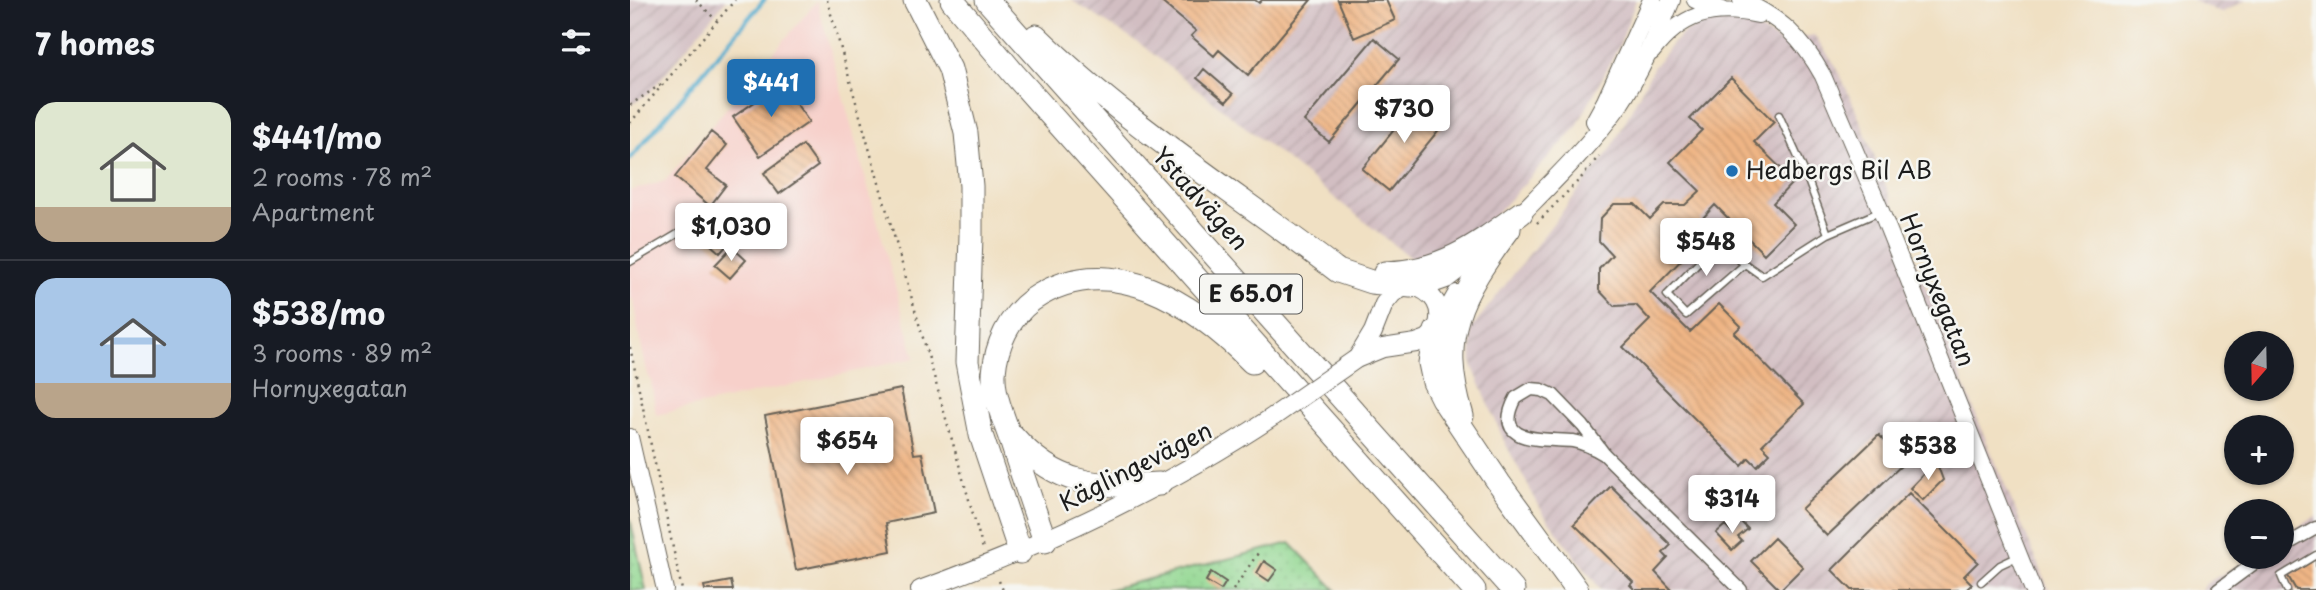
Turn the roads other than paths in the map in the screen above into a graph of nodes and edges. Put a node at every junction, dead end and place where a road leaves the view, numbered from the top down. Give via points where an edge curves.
1 (915, 0) edge
2 (952, 0) edge
3 (987, 0) edge
4 (1003, 0) edge
5 (1652, 0) edge
6 (1671, 0) edge
7 (1695, 0) edge
8 (1741, 0) edge
9 (1727, 11) junction
10 (1779, 21) junction
11 (1640, 68) junction
12 (1779, 115) dead end
13 (1572, 160) junction
14 (1881, 211) junction
15 (1521, 213) junction
16 (701, 220) dead end
17 (1828, 234) junction
18 (1295, 238) junction
19 (1486, 248) junction
20 (630, 262) edge
21 (1745, 264) junction
22 (1412, 286) junction
23 (1437, 329) junction
24 (1357, 358) junction
25 (1008, 431) junction
26 (1468, 436) junction
27 (630, 437) edge
28 (1604, 454) junction
29 (1378, 482) junction
30 (1159, 484) junction
31 (636, 489) edge
32 (2316, 528) edge
33 (2294, 540) edge
34 (1045, 541) junction
35 (1020, 552) junction
36 (2316, 555) edge
37 (2019, 556) junction
38 (2247, 569) edge
39 (1981, 582) dead end
40 (2222, 588) edge
41 (665, 590) edge
42 (920, 590) edge
43 (1474, 590) edge
44 (1513, 590) edge
45 (1577, 590) edge
46 (1741, 590) edge
47 (2033, 590) edge
48 (2287, 590) edge

1 - 35 highway via 950,69 966,133 971,186 967,362 981,435
2 - 29 highway, E 65.01
3 - 44 highway, Ystadvägen / E 65.01
4 - 18 highway via 1094,88
5 - 13 main road, Käglingevägen via 1606,101
6 - 11 main road, Käglingevägen
7 - 9 street
8 - 10 street, Hornyxegatan
9 - 10 street
9 - 11 street via 1693,16 1682,23
10 - 14 street, Hornyxegatan via 1803,43 1824,76
11 - 13 main road, Käglingevägen via 1618,105
12 - 17 lane
13 - 15 main road, Käglingevägen
14 - 17 lane
14 - 37 street, Hornyxegatan
15 - 18 highway via 1449,261 1409,272 1371,273 1349,267
15 - 19 main road, Käglingevägen
15 - 26 highway via 1477,276 1455,324 1452,380
16 - 20 lane
17 - 21 lane via 1762,276
18 - 22 highway via 1350,276
19 - 22 main road, Käglingevägen via 1446,279
19 - 23 main road, Käglingevägen
21 - 21 lane via 1717,244 1667,295 1686,315
22 - 23 main road via 1435,300 1440,317
22 - 24 main road, Käglingevägen via 1388,298
23 - 24 main road, Käglingevägen via 1422,342
23 - 26 highway via 1430,358 1432,374 1441,398
24 - 30 main road, Käglingevägen, bridge via 1234,443
25 - 29 highway via 994,377 995,359 1008,327 1027,304 1056,286 1074,280 1123,281 1173,299 1203,318 1347,461
25 - 30 highway via 1038,461 1075,480 1114,486
25 - 34 highway
26 - 45 highway
27 - 31 street
28 - 28 street via 1548,392 1531,389 1516,398 1511,418 1520,435 1581,443
28 - 46 street
29 - 43 highway, E 65.01
30 - 34 main road, Käglingevägen
31 - 41 street
32 - 33 street
34 - 35 main road, Käglingevägen
35 - 42 main road, Käglingevägen
36 - 48 lane via 2281,576
37 - 39 lane
37 - 47 street, Hornyxegatan
38 - 40 street

